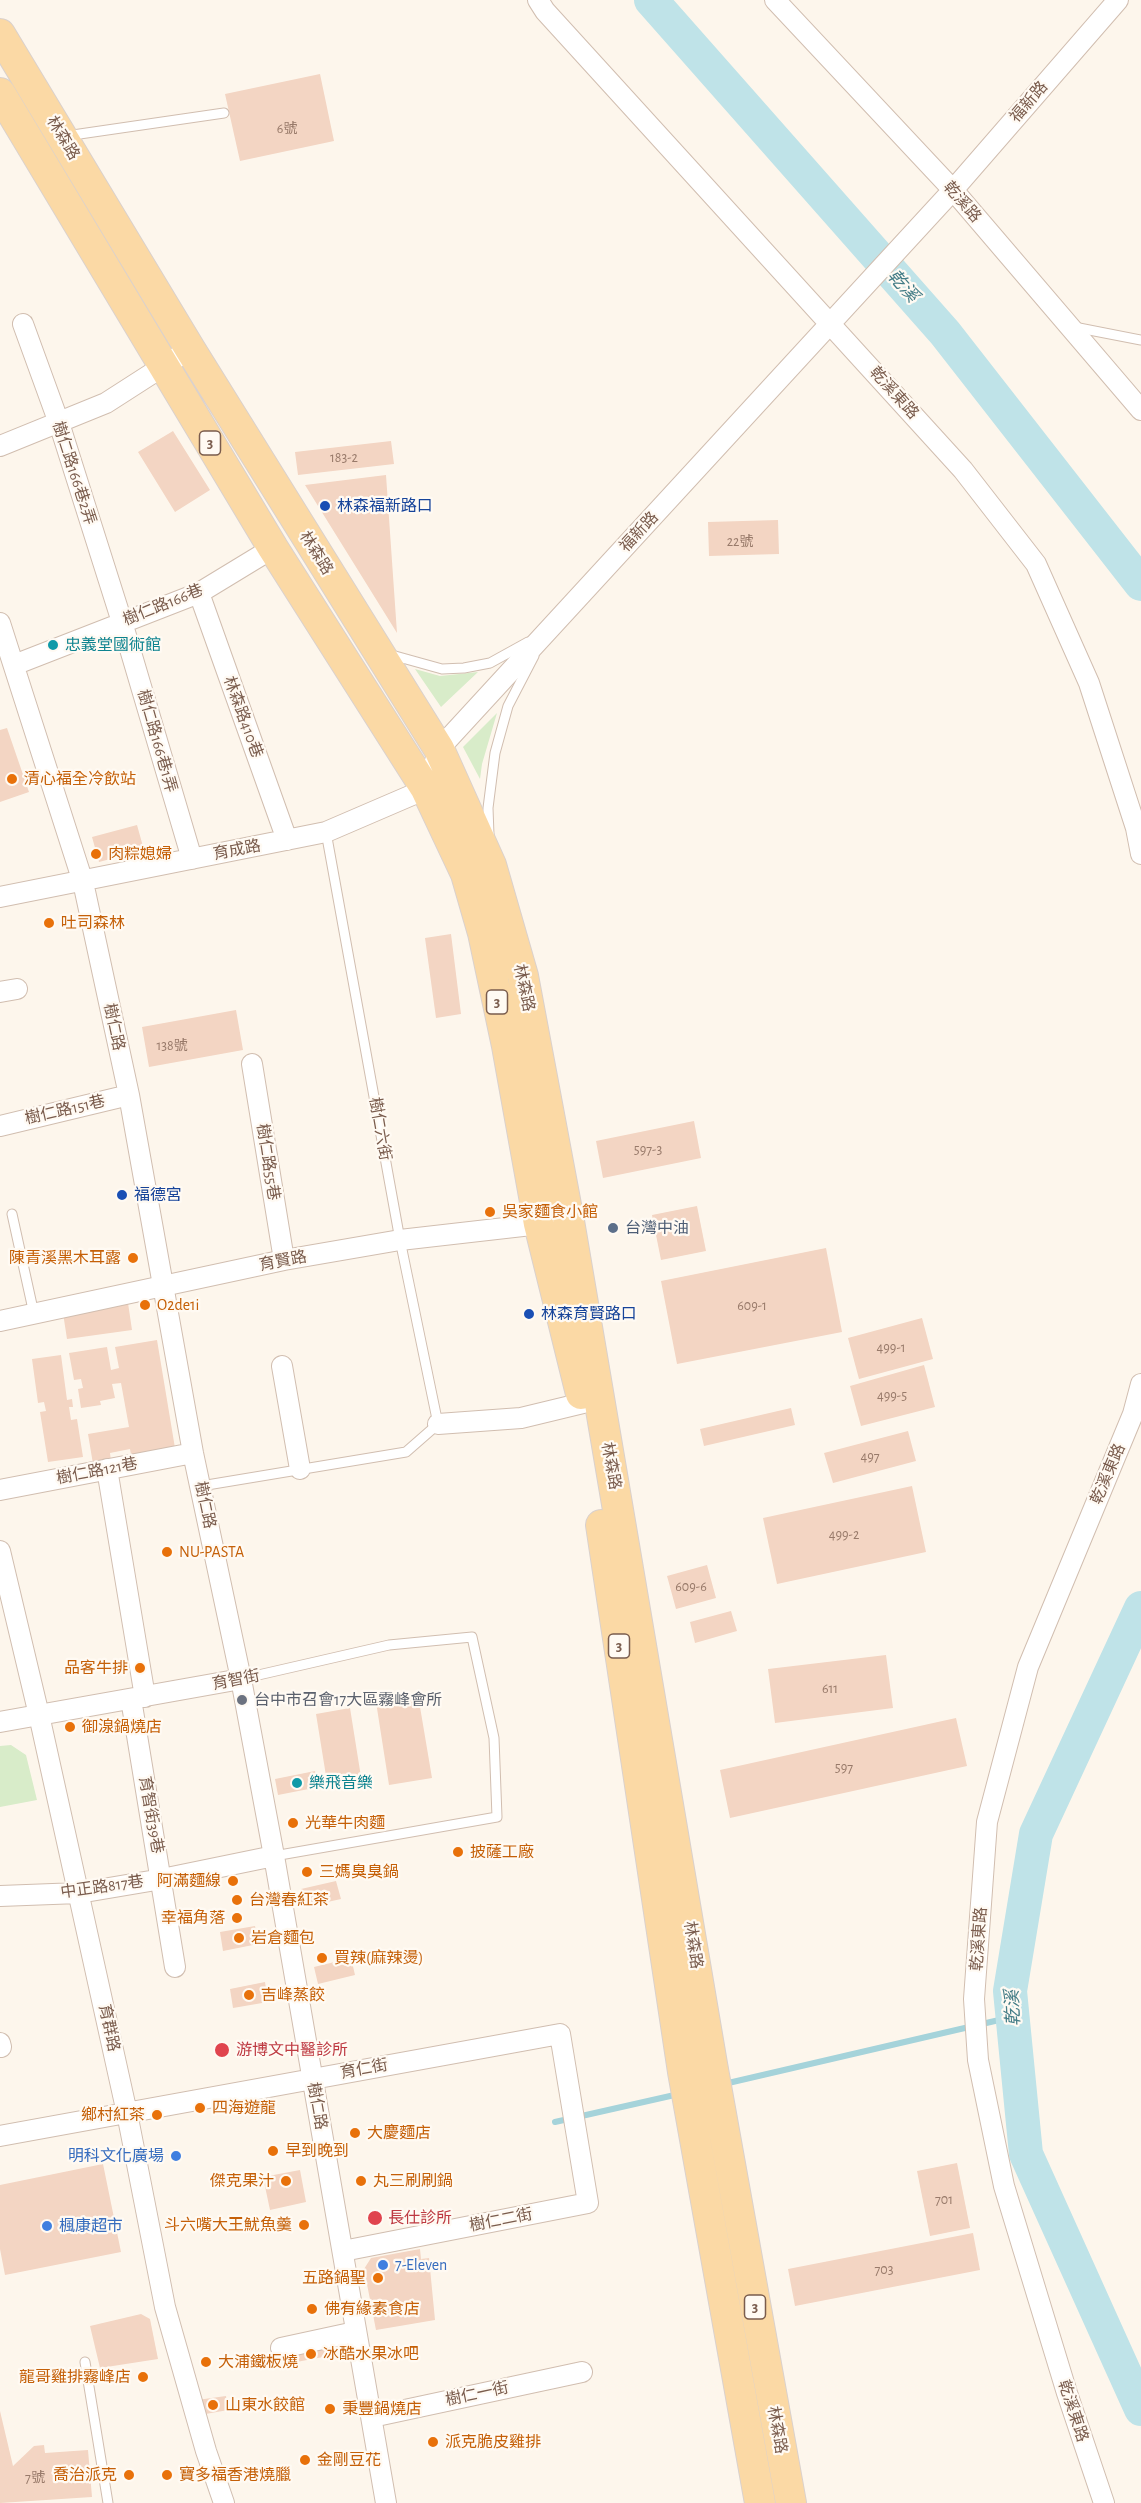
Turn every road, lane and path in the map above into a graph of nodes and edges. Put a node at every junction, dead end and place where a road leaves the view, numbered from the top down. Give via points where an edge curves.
1 (538, 0) edge
2 (775, 0) edge
3 (1118, 0) edge
4 (0, 34) edge
5 (0, 93) edge
6 (224, 113) dead end
7 (62, 137) junction
8 (946, 197) junction
9 (834, 319) junction
10 (23, 324) dead end
11 (1066, 325) junction
12 (1141, 340) edge
13 (190, 349) junction
14 (163, 366) junction
15 (1141, 410) edge
16 (59, 423) junction
17 (0, 446) edge
18 (273, 548) junction
19 (199, 593) junction
20 (122, 622) junction
21 (0, 623) edge
22 (546, 633) junction
23 (377, 651) junction
24 (14, 664) junction
25 (439, 749) junction
26 (426, 789) junction
27 (326, 832) junction
28 (287, 840) junction
29 (1141, 854) edge
30 (192, 860) junction
31 (491, 865) junction
32 (83, 882) junction
33 (0, 897) edge
34 (252, 1064) dead end
35 (129, 1095) junction
36 (0, 1125) edge
37 (12, 1214) dead end
38 (569, 1221) junction
39 (539, 1224) junction
40 (400, 1240) junction
41 (284, 1260) junction
42 (163, 1286) junction
43 (34, 1314) junction
44 (0, 1321) edge
45 (282, 1365) dead end
46 (1141, 1384) edge
47 (583, 1404) junction
48 (438, 1424) junction
49 (194, 1453) junction
50 (107, 1469) junction
51 (300, 1469) junction
52 (201, 1486) junction
53 (0, 1490) edge
54 (1, 1560) edge
55 (241, 1680) junction
56 (138, 1698) junction
57 (39, 1715) junction
58 (0, 1722) edge
59 (274, 1856) junction
60 (162, 1879) junction
61 (79, 1893) junction
62 (0, 1896) edge
63 (175, 1967) dead end
64 (312, 2078) junction
65 (127, 2113) junction
66 (0, 2136) edge
67 (588, 2203) joint
68 (343, 2251) junction
69 (356, 2332) junction
70 (281, 2348) dead end
71 (85, 2362) dead end
72 (582, 2372) dead end
73 (372, 2417) junction
74 (108, 2503) edge
75 (224, 2503) edge
76 (386, 2503) edge
77 (760, 2503) edge
78 (791, 2503) edge
79 (1104, 2503) edge

1 - 9 street, 乾溪東路
2 - 8 street, 乾溪路
3 - 8 street, 福新路
4 - 7 main road, 林森路 / 3
5 - 14 main road, 林森路 / 3
6 - 7 lane
7 - 13 main road, 林森路 / 3
8 - 9 street, 福新路
8 - 11 street, 乾溪路
9 - 22 street, 福新路
9 - 29 street, 乾溪東路 via 963,470 1036,564 1089,683
10 - 16 street, 樹仁路166巷2弄
11 - 12 lane
11 - 15 street, 乾溪路
13 - 14 street
13 - 23 main road, 林森路 / 3
14 - 16 street via 106,403
14 - 18 main road, 林森路 / 3
16 - 17 street
16 - 20 street, 樹仁路166巷2弄
18 - 19 street, 樹仁路166巷
18 - 26 main road, 林森路 / 3
19 - 20 street, 樹仁路166巷
19 - 28 street, 林森路410巷
20 - 24 street, 樹仁路166巷
20 - 30 street, 樹仁路166巷1弄
21 - 24 street, 樹仁路
22 - 23 lane via 490,663 464,668 442,669
22 - 25 street, 福新路
22 - 31 lane via 508,706 495,753 488,808
23 - 25 main road, 林森路 / 3
24 - 32 street, 樹仁路
25 - 26 street
25 - 31 main road, 林森路 / 3
26 - 27 street, 育成路
26 - 39 main road, 林森路 / 3 via 466,874 483,933
27 - 28 street, 育成路
27 - 40 lane, 樹仁六街
28 - 30 street, 育成路
30 - 32 street, 育成路
31 - 38 main road, 林森路 / 3 via 523,976
32 - 33 street, 育成路
32 - 35 street, 樹仁路
34 - 41 street, 樹仁路55巷
35 - 36 street, 樹仁路151巷
35 - 42 street, 樹仁路
37 - 43 lane
38 - 39 street, 育賢路
38 - 78 main road, 林森路 / 3
39 - 40 street, 育賢路
39 - 47 main road, 林森路 / 3
40 - 41 street, 育賢路
40 - 48 lane, 樹仁六街
41 - 42 street, 育賢路
42 - 43 street, 育賢路
42 - 49 street, 樹仁路
43 - 44 street, 育賢路
45 - 51 street
46 - 79 street, 乾溪東路 via 1133,1413 1028,1667 987,1822 974,1999 978,2060 1004,2186
47 - 48 street via 521,1418
47 - 77 main road, 林森路 / 3 via 683,2072
48 - 51 lane via 406,1452
49 - 50 street, 樹仁路121巷
49 - 52 street, 樹仁路
50 - 53 street, 樹仁路121巷
50 - 56 street, 育智街39巷
51 - 52 lane
52 - 55 street, 樹仁路
54 - 57 street, 育群路
55 - 56 street, 育智街
55 - 59 street, 樹仁路
55 - 59 lane, 育智街 via 389,1645 472,1637 494,1738 497,1817
56 - 57 street, 育智街
56 - 60 street, 育智街39巷
57 - 58 street, 育智街
57 - 61 street, 育群路
59 - 60 street, 中正路817巷
59 - 64 street, 樹仁路
60 - 61 street, 中正路817巷
60 - 63 street, 育智街39巷
61 - 62 street, 中正路817巷
61 - 65 street, 育群路
64 - 65 street, 育仁街
64 - 67 street, 育仁街 via 560,2034
64 - 68 street, 樹仁路
65 - 66 street, 育仁街
65 - 75 street, 育群路 via 165,2307
67 - 68 street, 樹仁二街
68 - 69 street, 樹仁路
69 - 70 street
69 - 73 street, 樹仁路
71 - 74 lane
72 - 73 street, 樹仁一街
73 - 76 street, 樹仁路

